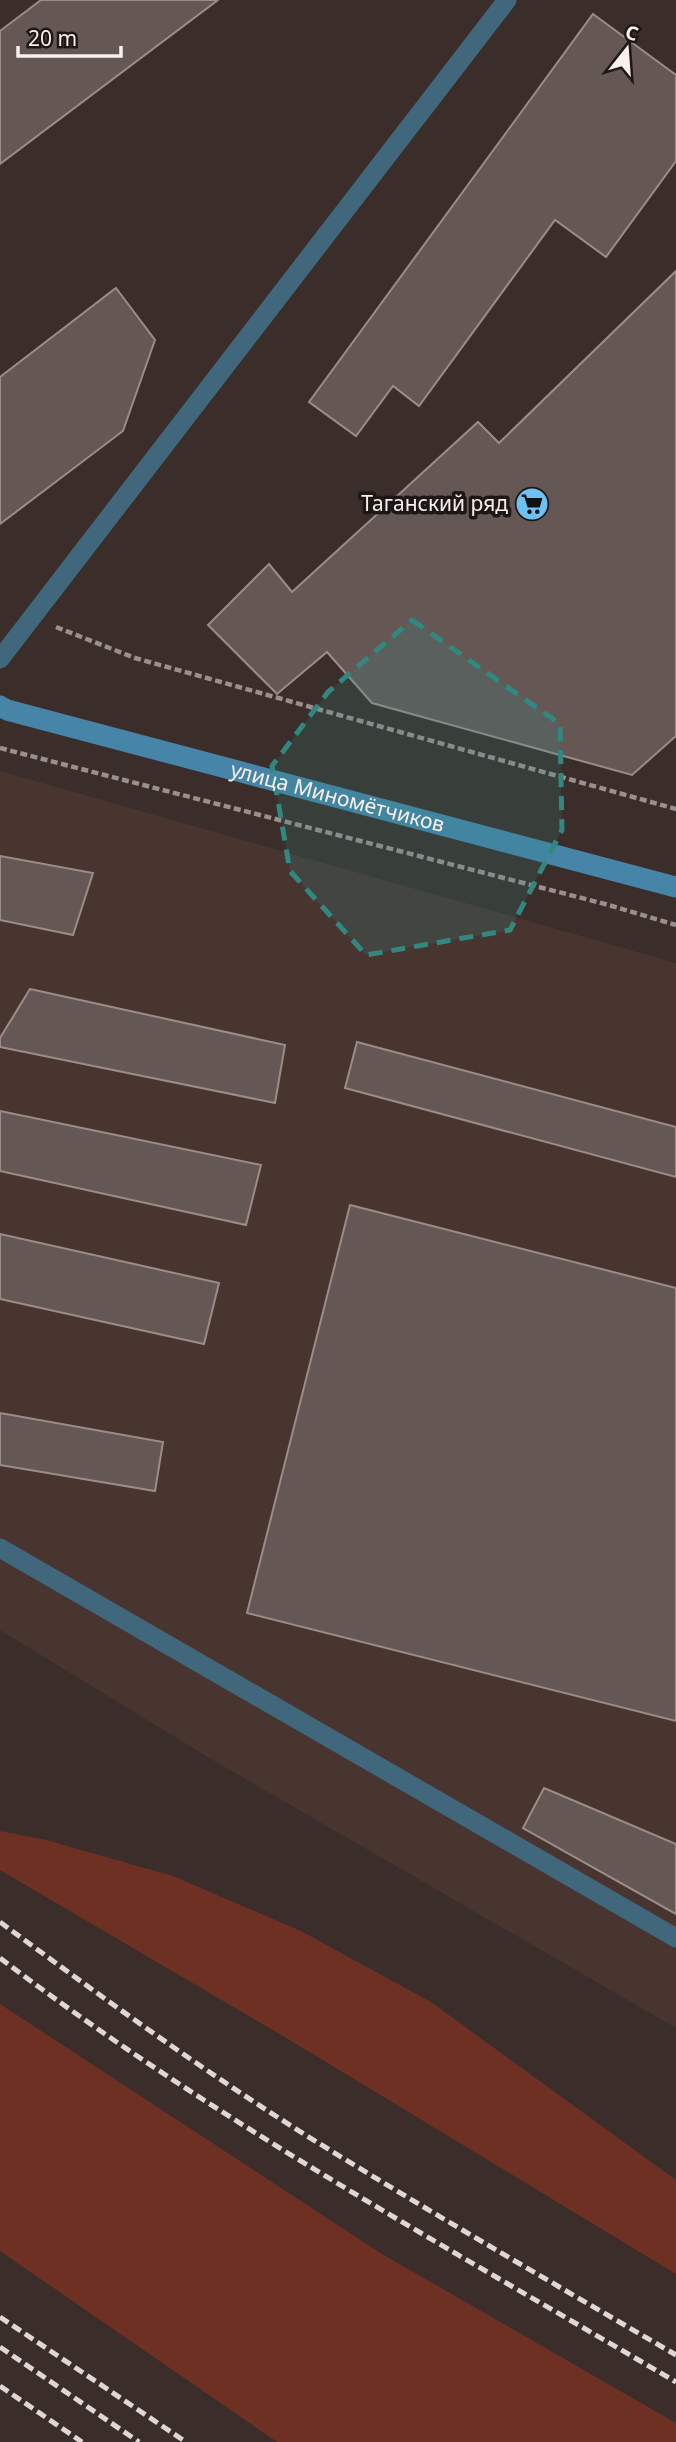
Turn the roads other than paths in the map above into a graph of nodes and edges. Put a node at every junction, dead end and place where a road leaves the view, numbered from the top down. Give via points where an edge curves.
1 (507, 0) edge
2 (0, 659) edge
3 (0, 706) edge
4 (676, 887) edge
5 (0, 1548) edge
6 (676, 1938) edge

1 - 2 lane
3 - 4 street, улица Миномётчиков
5 - 6 lane

